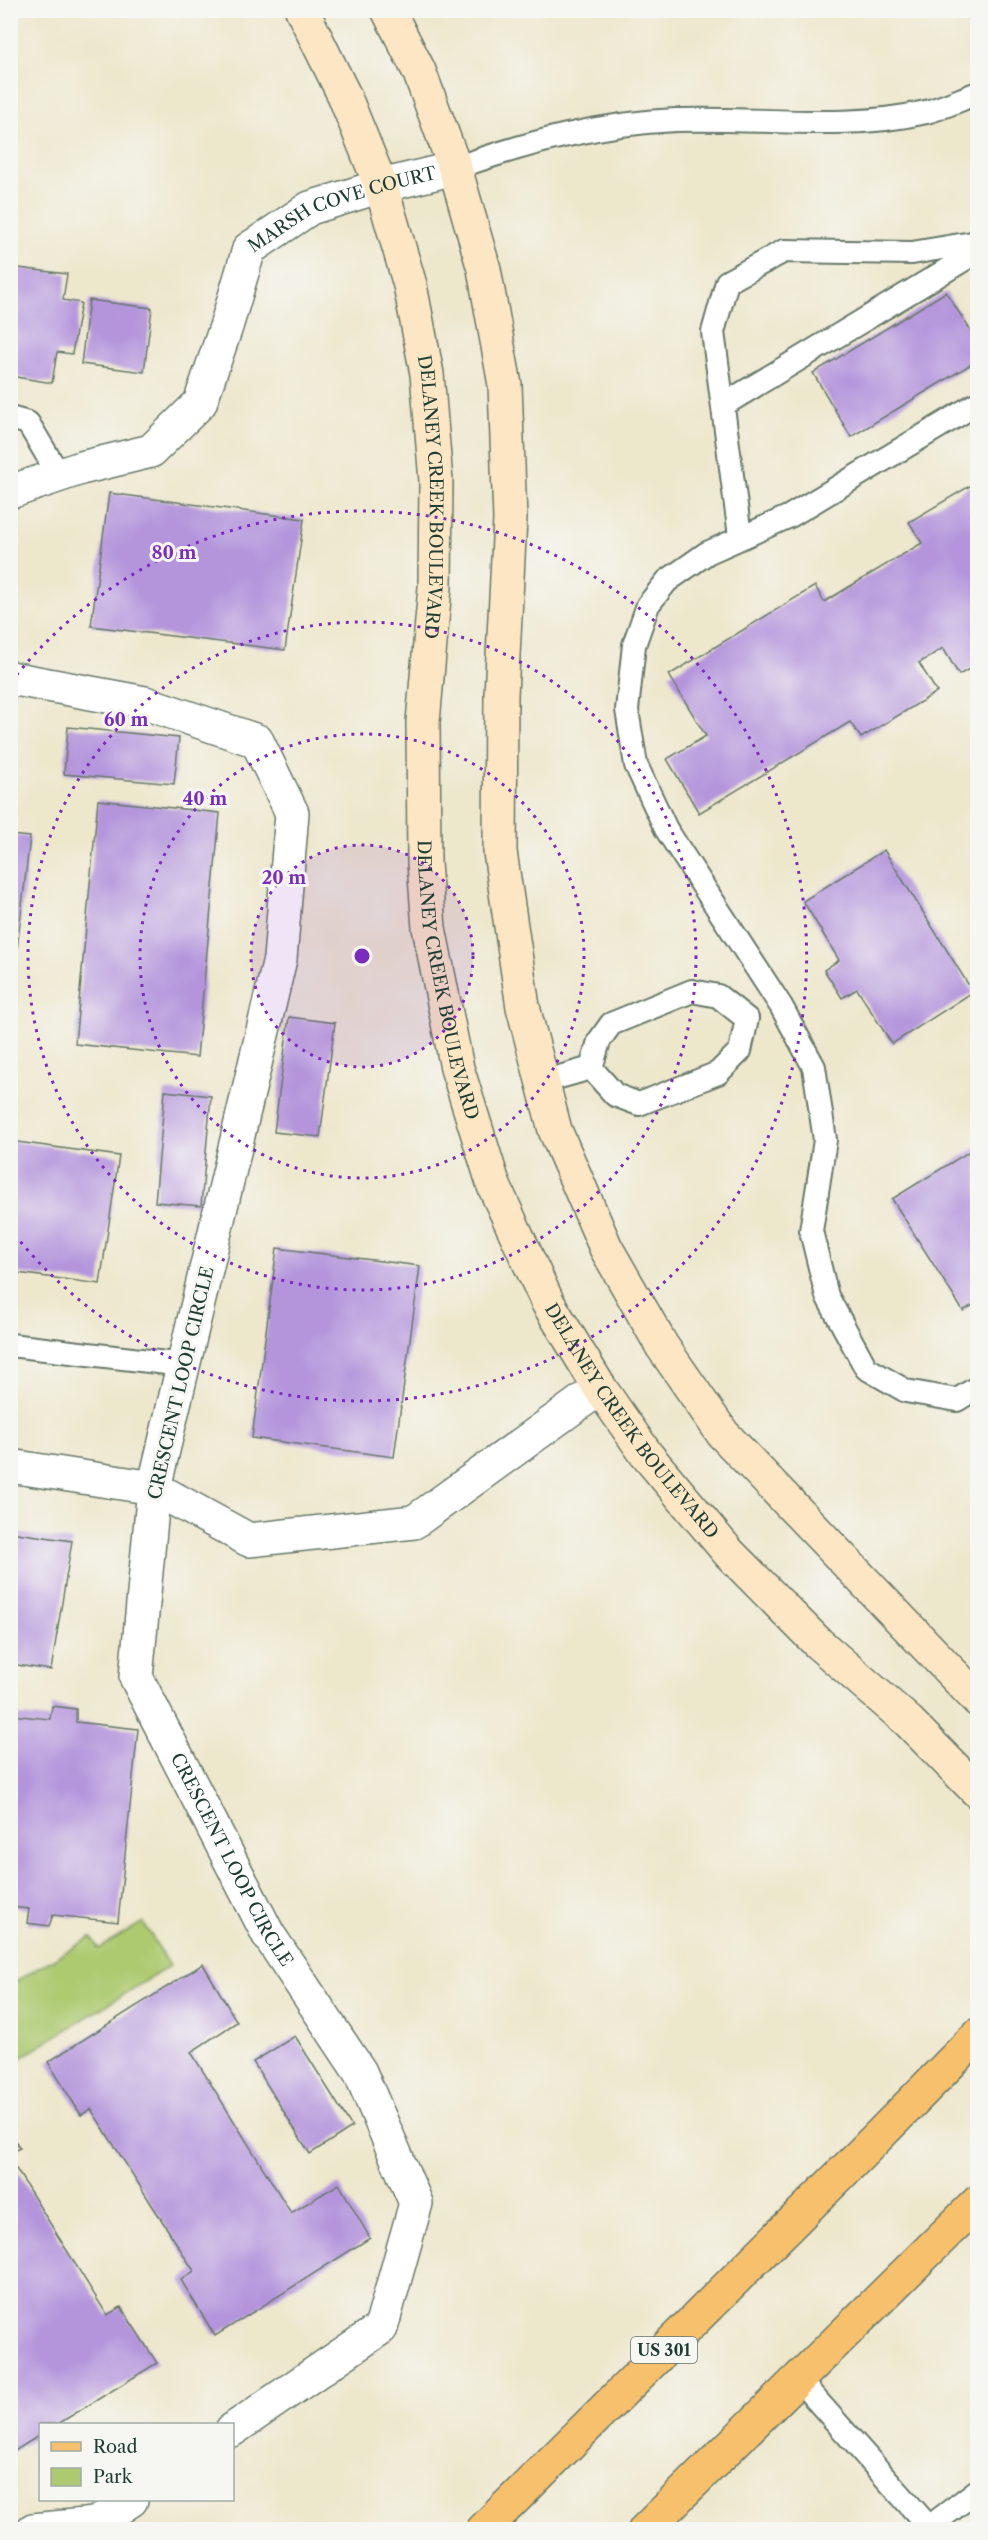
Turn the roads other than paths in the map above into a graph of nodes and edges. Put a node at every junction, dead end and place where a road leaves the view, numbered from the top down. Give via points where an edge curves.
1 (302, 10) edge
2 (388, 10) edge
3 (978, 93) edge
4 (455, 168) junction
5 (381, 186) junction
6 (978, 242) edge
7 (978, 250) edge
8 (978, 403) edge
9 (723, 405) junction
10 (10, 418) edge
11 (59, 475) junction
12 (10, 492) edge
13 (741, 537) junction
14 (10, 678) edge
15 (781, 1006) junction
16 (747, 1019) junction
17 (591, 1068) junction
18 (542, 1082) junction
19 (10, 1345) edge
20 (184, 1365) junction
21 (978, 1387) edge
22 (600, 1388) junction
23 (10, 1466) edge
24 (154, 1488) junction
25 (978, 1700) edge
26 (978, 1792) edge
27 (978, 2035) edge
28 (978, 2202) edge
29 (798, 2379) junction
30 (234, 2429) edge
31 (978, 2490) edge
32 (128, 2501) edge
33 (920, 2525) edge
34 (33, 2529) edge
35 (483, 2529) edge
36 (645, 2529) edge

1 - 5 street, DELANEY CREEK BOULEVARD via 344,95
2 - 4 street via 419,71
3 - 4 lane via 926,112 865,120 676,120 596,128
4 - 5 street, MARSH COVE COURT
4 - 18 street via 484,269 505,385 510,519 501,695 500,852 523,1007
5 - 11 street, MARSH COVE COURT via 310,208 249,249 200,403 151,451
5 - 22 street, DELANEY CREEK BOULEVARD via 410,285 427,374 436,481 435,587 423,722 424,863 429,928 457,1068 494,1186 548,1303
6 - 9 lane via 912,254 784,251 728,282 713,332
7 - 9 lane
8 - 13 lane via 790,516
9 - 13 lane
10 - 11 lane via 28,423
11 - 12 street, MARSH COVE COURT
13 - 15 lane via 707,553 667,581 648,605 634,645 627,710 636,765 666,829
14 - 20 street, CRESCENT LOOP CIRCLE via 145,703 257,741 292,813 280,959
15 - 16 lane
15 - 21 lane via 814,1066 825,1140 811,1231 827,1296 866,1368 906,1390 957,1400
16 - 17 lane via 718,996 692,991 611,1024 599,1041
16 - 17 lane via 740,1051 718,1073 639,1104 615,1095
17 - 18 lane
18 - 25 street via 555,1130 606,1248 662,1346 723,1434
19 - 20 lane
20 - 24 street, CRESCENT LOOP CIRCLE
22 - 24 street via 414,1522 249,1540
22 - 26 street, DELANEY CREEK BOULEVARD via 646,1454 729,1553 818,1644 909,1722
23 - 24 street
24 - 30 street, CRESCENT LOOP CIRCLE via 136,1677 268,1934 360,2072 416,2203 381,2328
27 - 35 main road, US 301
28 - 29 main road
29 - 33 lane
29 - 36 main road
31 - 33 lane
32 - 34 street via 95,2524

